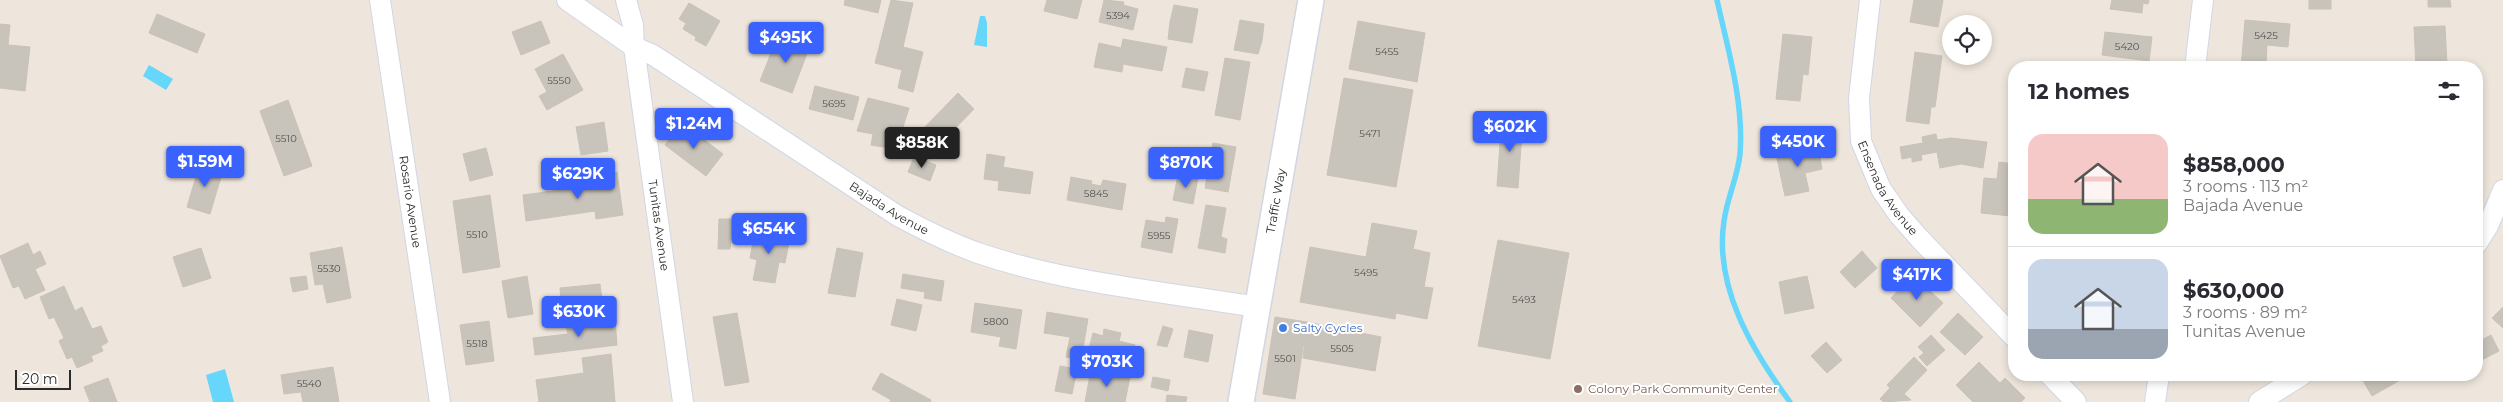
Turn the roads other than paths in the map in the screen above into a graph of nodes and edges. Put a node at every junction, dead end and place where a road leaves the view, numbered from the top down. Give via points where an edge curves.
1 (380, 0) edge
2 (567, 0) edge
3 (626, 0) edge
4 (1311, 0) edge
5 (1870, 0) edge
6 (2203, 0) edge
7 (634, 48) junction
8 (2196, 61) edge
9 (2503, 190) edge
10 (2483, 234) edge
11 (1257, 307) junction
12 (2008, 331) edge
13 (2056, 381) edge
14 (2157, 381) edge
15 (2292, 381) edge
16 (440, 402) edge
17 (683, 402) edge
18 (1241, 402) edge
19 (2076, 402) edge
20 (2155, 402) edge
21 (2259, 402) edge

1 - 16 street, Rosario Avenue
2 - 7 street, Bajada Avenue
3 - 7 street, Tunitas Avenue via 633,25
4 - 11 street, Traffic Way
5 - 12 street, Ensenada Avenue via 1859,98 1861,141 1881,189 1920,239
6 - 8 street
7 - 11 street, Bajada Avenue via 653,55 898,216 952,243 1017,265 1058,274
7 - 17 street, Tunitas Avenue
9 - 10 street
11 - 18 street, Traffic Way
13 - 19 street
14 - 20 street
15 - 21 street

